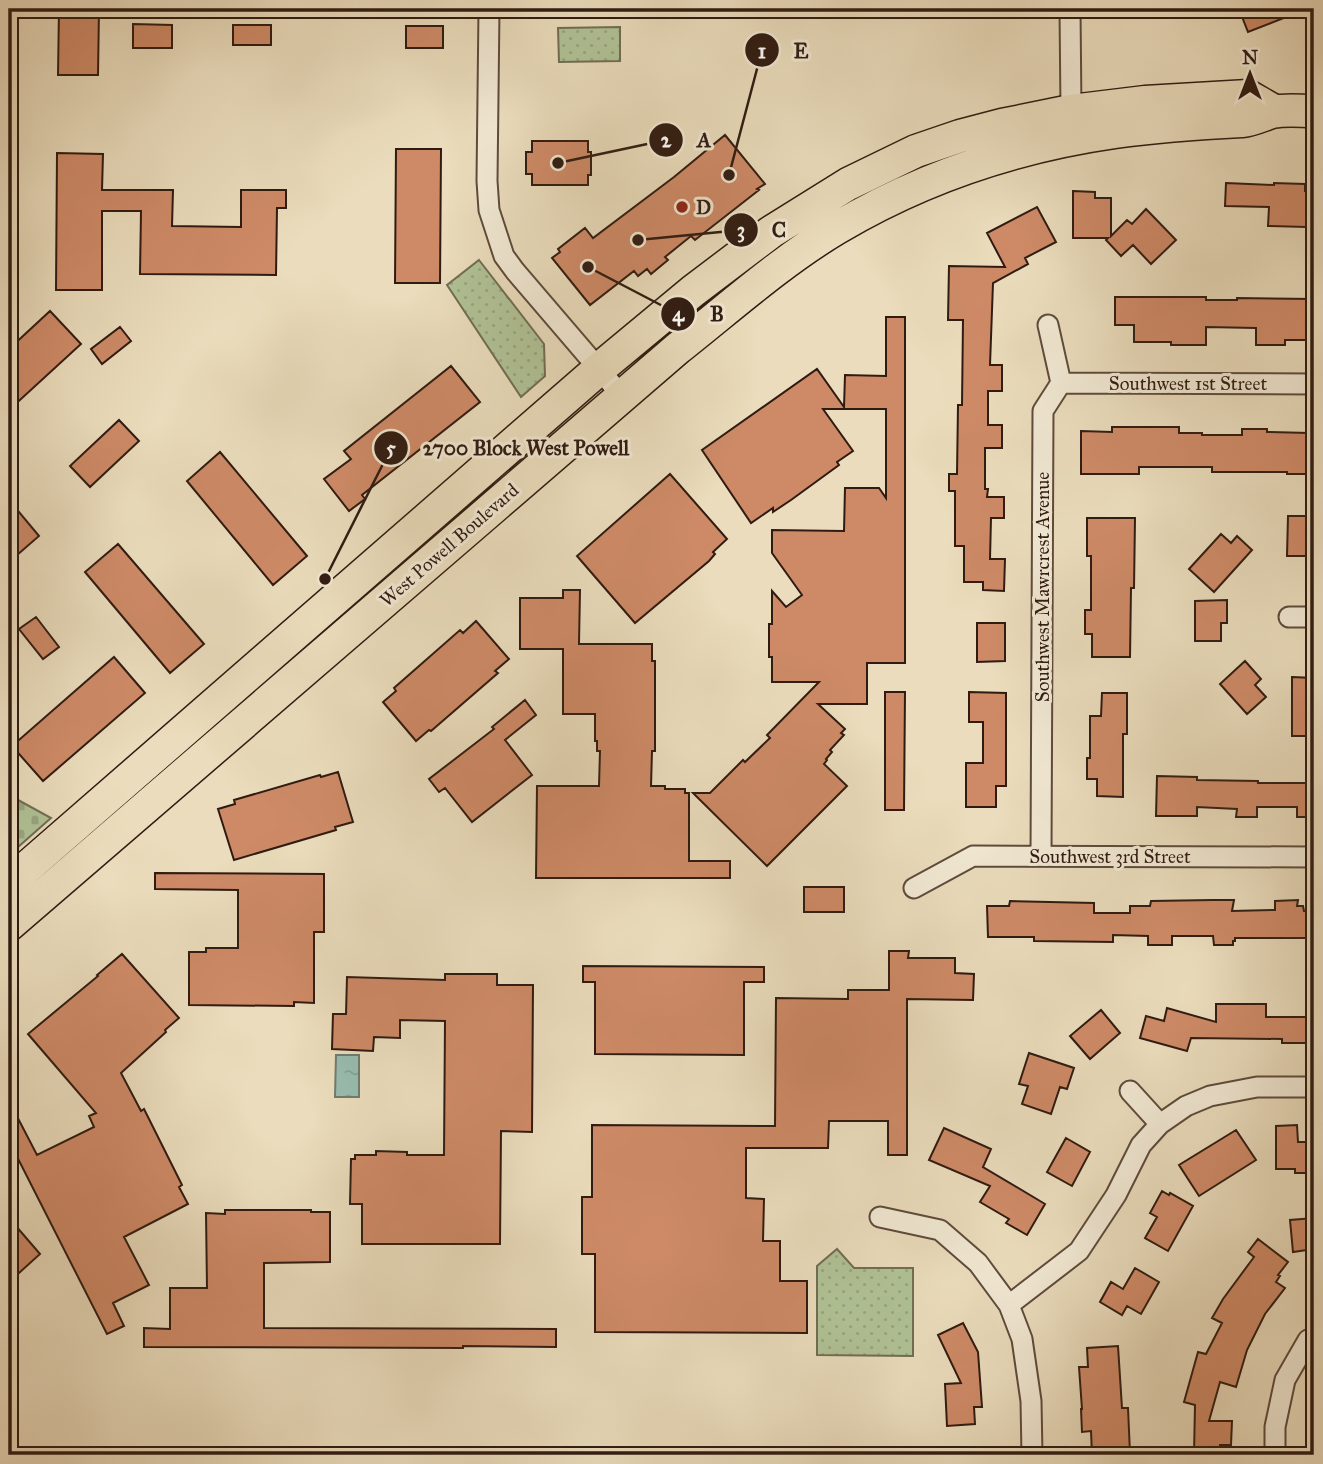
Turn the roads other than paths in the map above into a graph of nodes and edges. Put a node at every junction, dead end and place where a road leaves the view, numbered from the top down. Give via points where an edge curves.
1 (489, 9) edge
2 (1070, 9) edge
3 (1071, 111) junction
4 (1274, 111) junction
5 (1314, 111) edge
6 (1048, 325) dead end
7 (599, 369) junction
8 (1061, 383) junction
9 (1314, 384) edge
10 (622, 396) junction
11 (1289, 617) dead end
12 (1314, 617) edge
13 (1041, 856) junction
14 (1314, 857) edge
15 (9, 883) edge
16 (914, 888) dead end
17 (9, 925) edge
18 (1314, 1087) edge
19 (1130, 1091) dead end
20 (1160, 1124) junction
21 (880, 1217) dead end
22 (1009, 1305) junction
23 (1314, 1337) edge
24 (1032, 1455) edge
25 (1275, 1455) edge

1 - 7 street via 487,181 498,241 514,271
2 - 3 street
3 - 4 main road, West Powell Boulevard via 1248,96
3 - 7 main road, West Powell Boulevard via 960,136 848,184 771,232
4 - 5 main road, West Powell Boulevard
4 - 10 main road, West Powell Boulevard via 1250,120 1073,139 980,163 917,186 801,252
6 - 8 street
7 - 10 street
7 - 15 main road, West Powell Boulevard
8 - 9 street, Southwest 1st Street
8 - 13 street, Southwest Mawrcrest Avenue via 1043,411
10 - 17 main road, West Powell Boulevard
11 - 12 street
13 - 14 street, Southwest 3rd Street
13 - 16 street, Southwest 3rd Street via 973,856
18 - 20 street via 1257,1087 1210,1096
19 - 20 street
20 - 22 street via 1141,1145 1116,1195 1079,1251
21 - 22 street via 940,1230 978,1263
22 - 24 street via 1022,1339 1031,1401
23 - 25 street via 1285,1380 1275,1427

